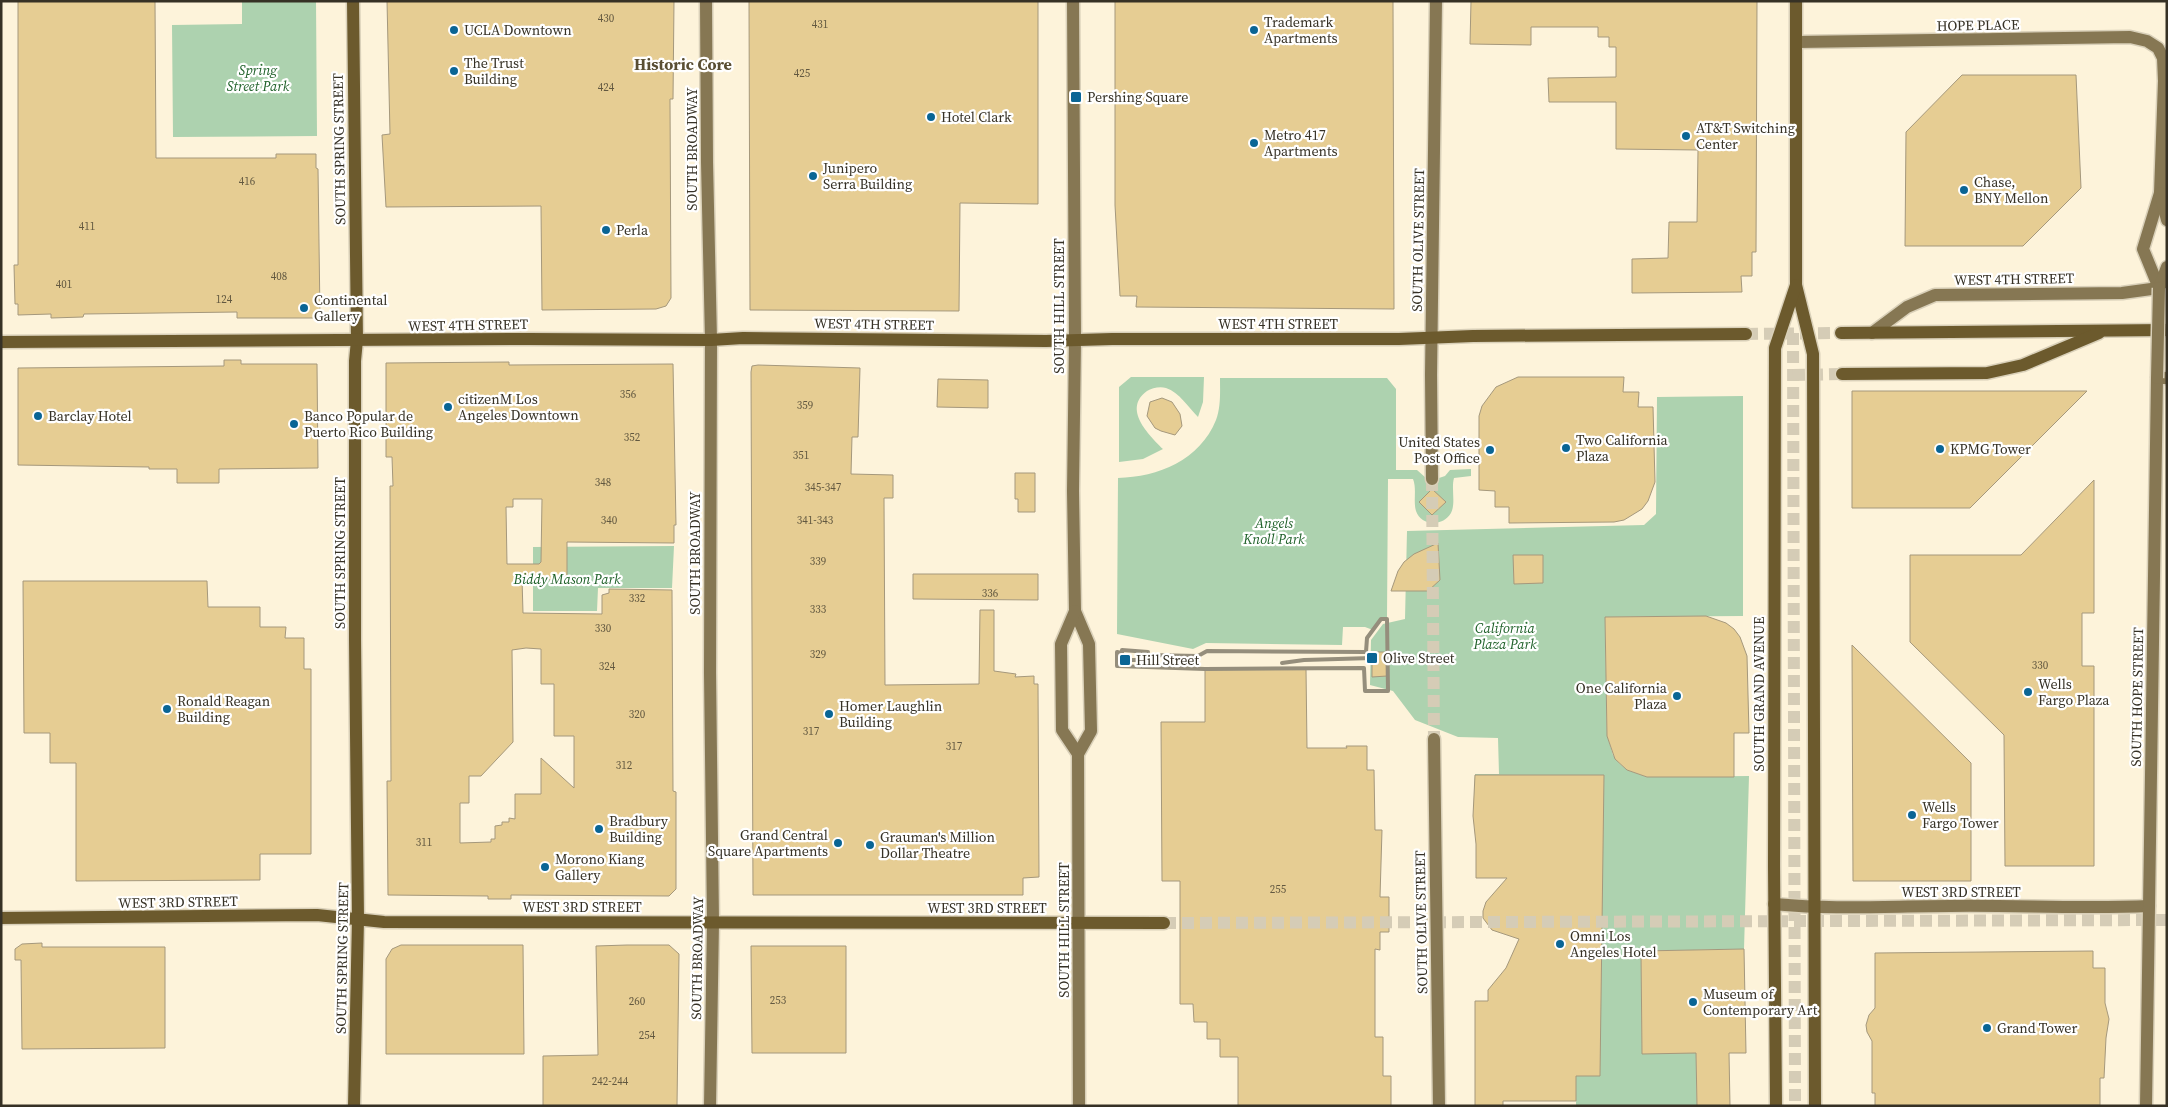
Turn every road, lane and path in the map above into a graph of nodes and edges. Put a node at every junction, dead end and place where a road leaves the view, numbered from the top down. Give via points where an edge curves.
1 (353, 1) edge
2 (706, 1) edge
3 (1073, 1) edge
4 (1436, 1) edge
5 (1796, 1) edge
6 (1797, 42) junction
7 (2158, 48) joint
8 (2160, 193) junction
9 (2167, 220) edge
10 (2167, 267) edge
11 (1796, 284) junction
12 (2163, 287) edge
13 (2106, 330) junction
14 (2167, 330) edge
15 (1841, 333) tunnel mouth
16 (1872, 333) junction
17 (1746, 334) tunnel mouth
18 (1432, 338) junction
19 (357, 340) junction
20 (711, 340) junction
21 (1074, 340) junction
22 (1, 342) edge
23 (1842, 374) tunnel mouth
24 (2162, 378) edge
25 (1432, 479) tunnel mouth
26 (1075, 611) junction
27 (1434, 739) tunnel mouth
28 (1078, 754) junction
29 (1774, 904) junction
30 (2149, 906) junction
31 (1815, 908) junction
32 (1, 918) edge
33 (358, 919) junction
34 (713, 922) junction
35 (1164, 922) tunnel mouth
36 (1078, 923) junction
37 (354, 1106) edge
38 (710, 1106) edge
39 (1079, 1106) edge
40 (1439, 1106) edge
41 (1776, 1106) edge
42 (1816, 1106) edge
43 (2146, 1106) edge

1 - 19 main road, SOUTH SPRING STREET
2 - 20 main road, SOUTH BROADWAY
3 - 21 main road, SOUTH HILL STREET
4 - 18 main road, SOUTH OLIVE STREET
5 - 6 main road, SOUTH GRAND AVENUE
6 - 7 main road, HOPE PLACE via 2130,37
6 - 11 main road, SOUTH GRAND AVENUE via 1794,146
7 - 8 main road, SOUTH HOPE STREET via 2163,58 2164,81
8 - 9 main road, SOUTH HOPE STREET
8 - 12 main road, SOUTH HOPE STREET via 2143,249
10 - 12 main road, SOUTH HOPE STREET
11 - 29 main road, SOUTH GRAND AVENUE via 1775,348
11 - 31 main road, SOUTH GRAND AVENUE via 1813,354
12 - 16 main road, WEST 4TH STREET via 2122,293 1935,295 1907,307
12 - 24 main road, SOUTH HOPE STREET, bridge
13 - 14 main road
13 - 16 main road
13 - 23 main road via 2023,365 1987,373
15 - 16 main road
17 - 18 main road, WEST 4TH STREET
18 - 21 main road, WEST 4TH STREET
18 - 25 main road, SOUTH OLIVE STREET
19 - 20 main road, WEST 4TH STREET
19 - 22 main road, WEST 4TH STREET
19 - 33 main road, SOUTH SPRING STREET via 354,640
20 - 21 main road, WEST 4TH STREET
20 - 34 main road, SOUTH BROADWAY via 709,646
21 - 26 main road, SOUTH HILL STREET
24 - 30 main road, SOUTH HOPE STREET via 2156,403
26 - 28 main road, SOUTH HILL STREET via 1090,644 1091,731
26 - 28 main road, SOUTH HILL STREET via 1061,644 1062,730
27 - 40 main road, SOUTH OLIVE STREET
28 - 36 main road, SOUTH HILL STREET
29 - 31 main road, WEST 3RD STREET
29 - 41 main road, SOUTH GRAND AVENUE
30 - 31 main road, WEST 3RD STREET
30 - 43 main road, SOUTH HOPE STREET
31 - 42 main road, SOUTH GRAND AVENUE
32 - 33 main road, WEST 3RD STREET via 317,915
33 - 34 main road, WEST 3RD STREET via 393,922
33 - 37 main road, SOUTH SPRING STREET
34 - 36 main road, WEST 3RD STREET
34 - 38 main road, SOUTH BROADWAY
35 - 36 main road, WEST 3RD STREET
36 - 39 main road, SOUTH HILL STREET

